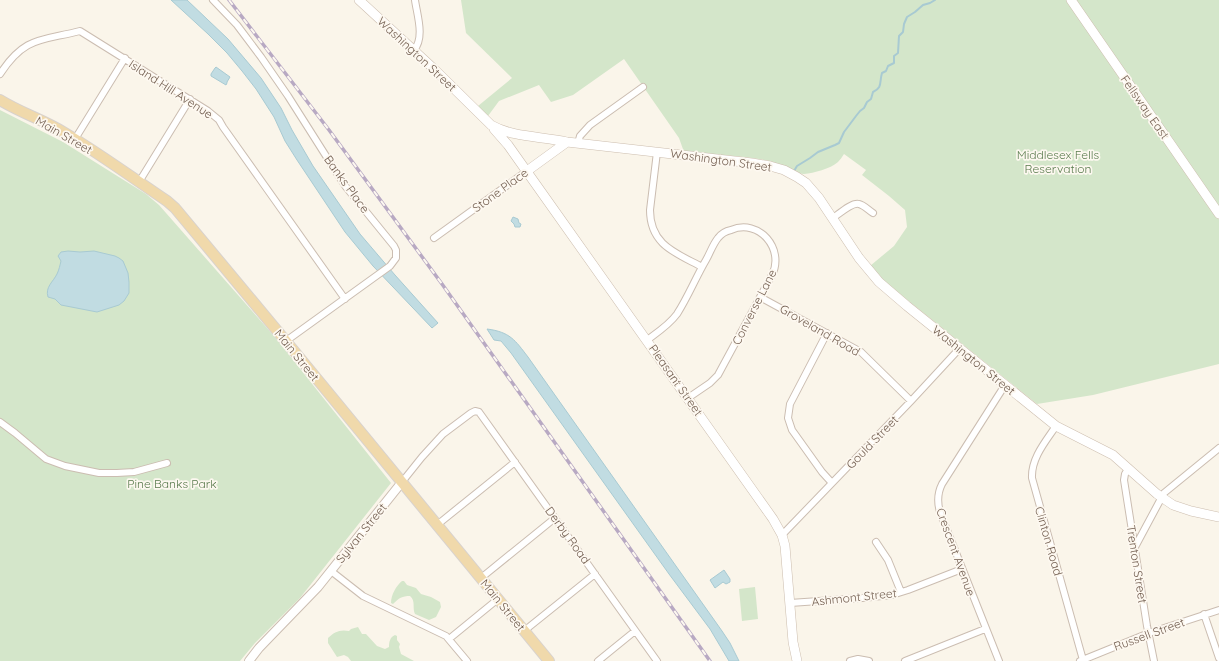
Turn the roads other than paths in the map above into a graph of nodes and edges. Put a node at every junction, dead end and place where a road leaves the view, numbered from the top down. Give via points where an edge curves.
1 (213, 0) edge
2 (359, 0) edge
3 (415, 0) edge
4 (1071, 0) edge
5 (414, 50) junction
6 (126, 58) junction
7 (0, 74) edge
8 (643, 87) dead end
9 (190, 99) junction
10 (0, 100) edge
11 (491, 125) junction
12 (75, 139) junction
13 (567, 142) junction
14 (578, 143) junction
15 (657, 152) junction
16 (527, 171) junction
17 (139, 182) junction
18 (873, 213) dead end
19 (1219, 214) edge
20 (833, 218) junction
21 (434, 238) dead end
22 (702, 267) junction
23 (760, 297) junction
24 (345, 299) junction
25 (828, 333) junction
26 (647, 340) junction
27 (286, 342) junction
28 (960, 348) junction
29 (1004, 385) junction
30 (688, 398) junction
31 (911, 401) junction
32 (477, 411) joint
33 (0, 422) edge
34 (1056, 426) junction
35 (1219, 448) edge
36 (515, 462) junction
37 (167, 463) dead end
38 (1129, 468) junction
39 (402, 482) junction
40 (832, 483) junction
41 (1161, 497) junction
42 (1219, 517) edge
43 (555, 518) junction
44 (437, 525) junction
45 (782, 535) junction
46 (876, 542) dead end
47 (1135, 547) junction
48 (962, 569) junction
49 (331, 571) junction
50 (595, 574) junction
51 (481, 578) junction
52 (901, 592) junction
53 (498, 599) junction
54 (790, 603) junction
55 (1219, 610) edge
56 (1204, 614) junction
57 (985, 629) junction
58 (524, 631) junction
59 (635, 631) junction
60 (1149, 633) junction
61 (449, 639) junction
62 (1219, 658) edge
63 (916, 659) edge
64 (1081, 660) edge
65 (250, 661) edge
66 (467, 661) edge
67 (549, 661) edge
68 (598, 661) edge
69 (657, 661) edge
70 (797, 661) edge
71 (850, 661) edge
72 (869, 661) edge
73 (905, 661) edge
74 (999, 661) edge
75 (1154, 661) edge

1 - 24 street, Banks Place via 252,45 346,187 396,250 396,258 390,266
2 - 5 main road, Washington Street
3 - 5 street via 419,34
4 - 19 main road, Fellsway East
5 - 11 main road, Washington Street
6 - 7 street, Island Hill Avenue via 80,31 26,45
6 - 9 street, Island Hill Avenue
6 - 12 street
8 - 14 street via 587,127
9 - 17 street
9 - 24 street, Island Hill Avenue via 219,120
10 - 12 main road, Main Street
11 - 13 main road, Washington Street via 512,133
11 - 16 main road, Pleasant Street
12 - 17 main road, Main Street
13 - 14 main road, Washington Street
13 - 16 main road, Stone Place
14 - 15 main road, Washington Street
15 - 20 main road, Washington Street via 752,163 784,170 810,188
15 - 22 street via 650,210 653,228 666,247
16 - 21 street, Stone Place
16 - 26 main road, Pleasant Street
17 - 27 main road, Main Street via 167,201 178,212
18 - 20 street via 856,203
20 - 28 main road, Washington Street via 876,279
22 - 23 street, Converse Lane via 716,241 726,232 742,227 758,231 771,242 776,259 773,272
22 - 26 street, Converse Lane via 677,314
23 - 25 street, Groveland Road
23 - 30 street, Converse Lane via 718,375
24 - 27 street, Banks Place
25 - 31 street, Groveland Road via 860,352
25 - 40 street via 790,404 788,415 794,432
26 - 30 main road, Pleasant Street
27 - 39 main road, Main Street
28 - 29 main road, Washington Street
28 - 31 street, Gould Street
29 - 34 main road, Washington Street
29 - 48 street, Crescent Avenue via 938,494 939,511
30 - 45 main road, Pleasant Street via 769,512
31 - 40 street, Gould Street
32 - 36 street, Derby Road
32 - 39 street, Sylvan Street via 443,434
33 - 37 street via 46,459 65,466 117,474
34 - 38 main road, Washington Street via 1110,453
34 - 64 street, Clinton Road via 1035,458 1032,478
35 - 41 street
36 - 43 street, Derby Road
36 - 44 street
38 - 41 main road, Washington Street
38 - 47 street, Trenton Street via 1124,480
39 - 44 main road, Main Street
39 - 49 street, Sylvan Street
40 - 45 street, Gould Street
41 - 42 main road, Washington Street via 1185,510
41 - 47 street
43 - 50 street, Derby Road
43 - 51 street
44 - 51 main road, Main Street
45 - 54 main road, Pleasant Street via 786,550
46 - 52 street via 888,560
47 - 60 street, Trenton Street
48 - 52 street, Ashmont Street
48 - 57 street, Crescent Avenue
49 - 61 street via 363,596
49 - 65 street, Sylvan Street via 259,648
50 - 58 street
50 - 59 street, Derby Road
51 - 53 main road, Main Street
52 - 54 street, Ashmont Street via 878,597
53 - 58 main road, Main Street
53 - 61 street
54 - 70 main road, Pleasant Street
55 - 56 street, Russell Street
56 - 60 street, Russell Street
56 - 62 street
57 - 63 street
57 - 74 street, Crescent Avenue
58 - 67 main road, Main Street
59 - 68 street
59 - 69 street, Derby Road
60 - 64 street, Russell Street
60 - 75 street, Trenton Street
61 - 66 street
63 - 73 street
71 - 72 street

